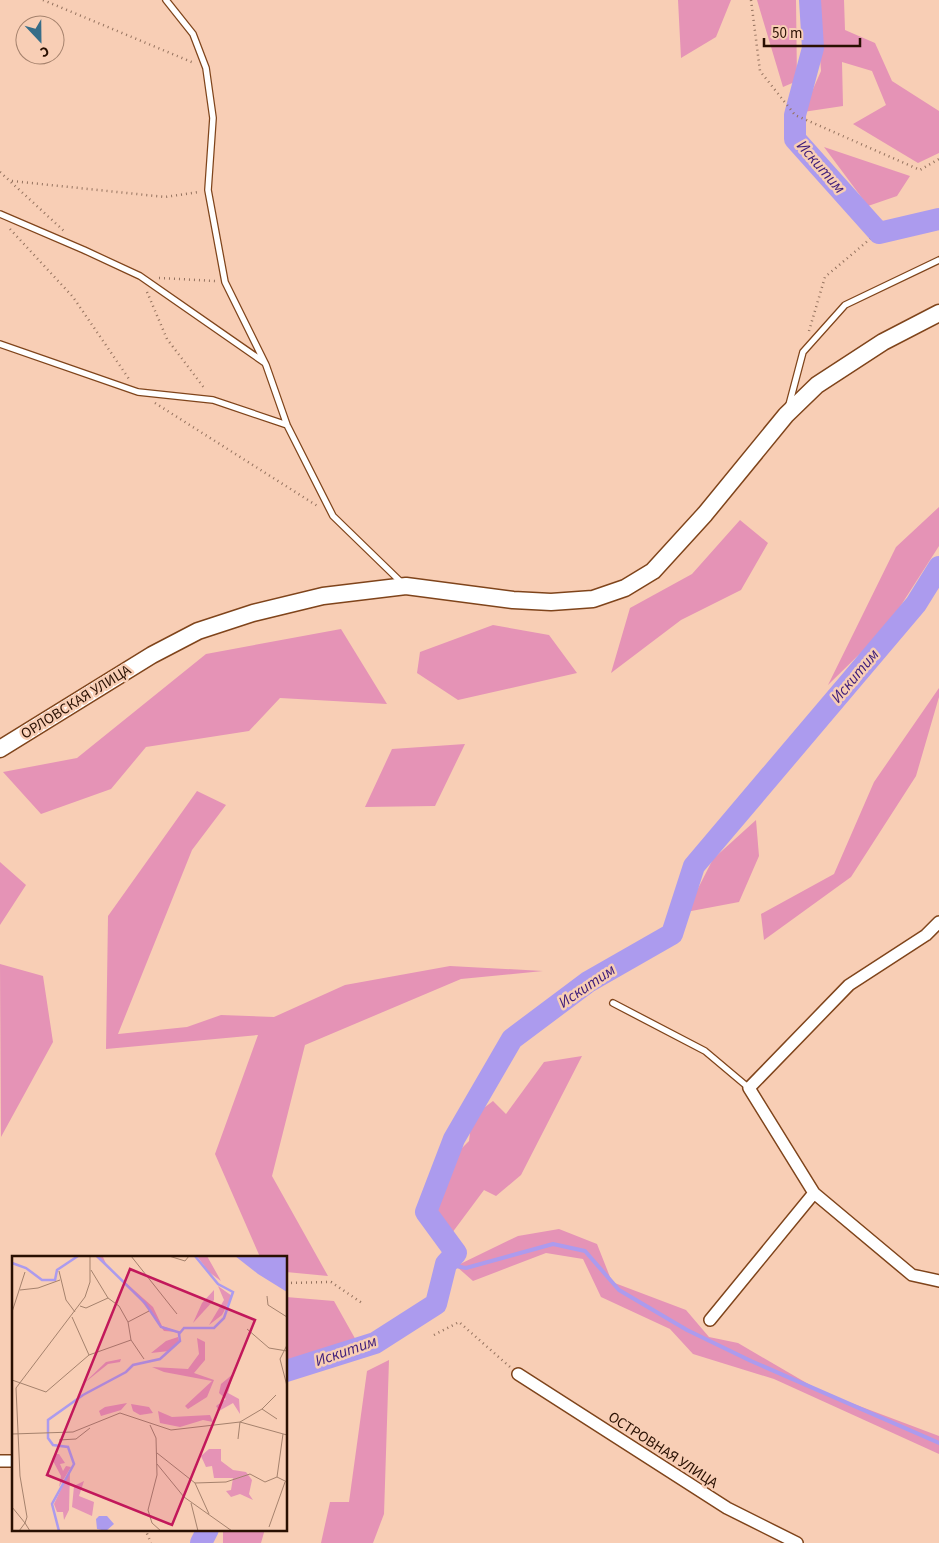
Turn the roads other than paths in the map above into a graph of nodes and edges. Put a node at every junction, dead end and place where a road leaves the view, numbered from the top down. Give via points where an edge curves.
1 (166, 0) edge
2 (0, 214) edge
3 (939, 260) edge
4 (939, 313) edge
5 (0, 344) edge
6 (266, 365) junction
7 (786, 415) junction
8 (287, 425) junction
9 (406, 586) junction
10 (0, 749) edge
11 (939, 922) edge
12 (613, 1003) dead end
13 (749, 1088) junction
14 (814, 1193) junction
15 (939, 1281) edge
16 (710, 1320) dead end
17 (518, 1374) road end
18 (796, 1543) edge

1 - 6 lane via 193,34 206,68 213,118 208,190 225,282
2 - 6 lane via 140,276
3 - 7 lane via 845,305 803,352
4 - 7 main road, ОРЛОВСКАЯ УЛИЦА via 883,342 818,385
5 - 8 lane via 138,392 212,400
6 - 8 lane
7 - 9 main road, ОРЛОВСКАЯ УЛИЦА via 653,572 625,588 593,599 551,602
8 - 9 lane via 333,516
9 - 10 main road, ОРЛОВСКАЯ УЛИЦА via 323,596 253,613 198,631 152,655
11 - 13 street via 926,935 850,985
12 - 13 lane via 705,1051
13 - 14 street
14 - 15 street via 912,1274
14 - 16 street
17 - 18 street, ОСТРОВНАЯ УЛИЦА via 727,1508

